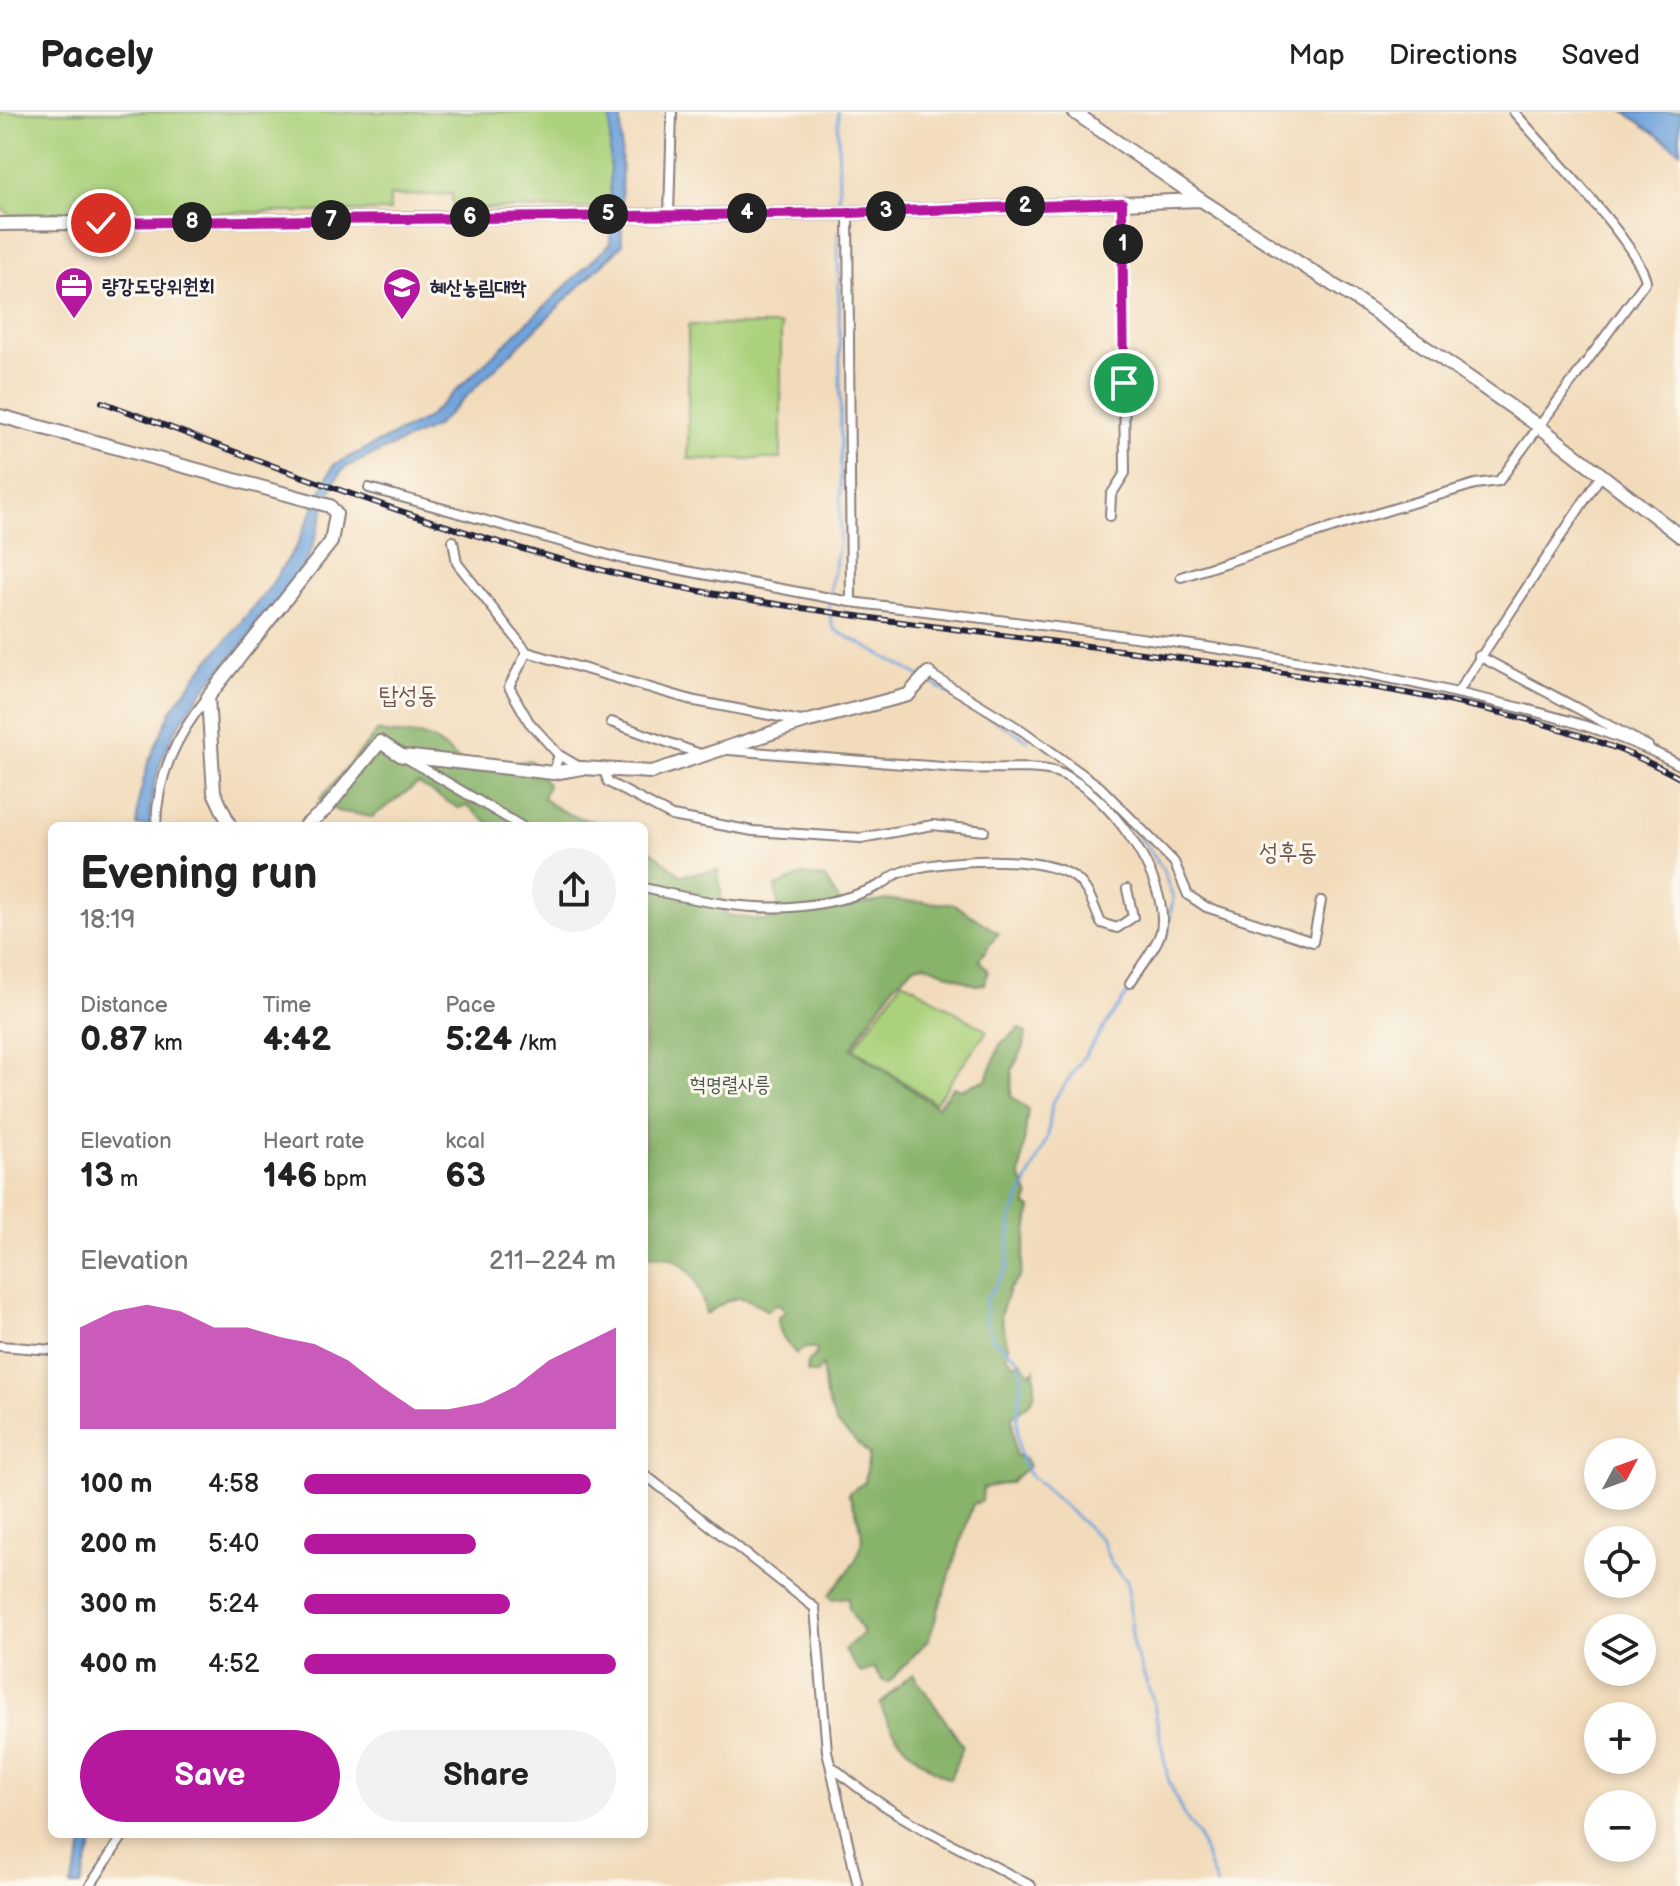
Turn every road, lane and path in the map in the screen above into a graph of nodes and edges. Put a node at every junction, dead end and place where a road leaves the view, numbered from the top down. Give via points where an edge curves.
1 (672, 112) edge
2 (1074, 112) edge
3 (1514, 112) edge
4 (1201, 200) junction
5 (1122, 203) junction
6 (848, 213) junction
7 (669, 214) junction
8 (0, 224) edge
9 (0, 416) edge
10 (1540, 427) junction
11 (1602, 474) junction
12 (369, 488) dead end
13 (1110, 516) dead end
14 (1680, 536) edge
15 (453, 541) dead end
16 (1181, 577) dead end
17 (851, 602) junction
18 (527, 652) junction
19 (1479, 656) junction
20 (925, 678) joint
21 (1457, 693) junction
22 (208, 697) junction
23 (611, 722) dead end
24 (805, 722) junction
25 (720, 749) junction
26 (559, 755) junction
27 (703, 755) junction
28 (402, 756) junction
29 (1663, 756) junction
30 (1680, 765) edge
31 (582, 768) junction
32 (604, 770) junction
33 (553, 773) junction
34 (157, 822) edge
35 (228, 822) edge
36 (310, 822) edge
37 (514, 822) edge
38 (984, 831) dead end
39 (648, 889) edge
40 (1127, 889) dead end
41 (1321, 901) dead end
42 (1130, 983) dead end
43 (0, 1346) edge
44 (48, 1350) edge
45 (648, 1477) edge
46 (831, 1766) junction
47 (121, 1838) edge
48 (90, 1886) edge
49 (858, 1886) edge
50 (1031, 1886) edge

1 - 7 street
2 - 4 main road
3 - 10 street via 1617,234 1643,268 1646,281
4 - 5 main road
4 - 10 main road
5 - 6 main road
5 - 13 street via 1125,473 1111,495
6 - 7 main road
6 - 17 street
7 - 8 main road
9 - 22 main road via 330,506 336,514 331,542
10 - 11 main road
10 - 16 street via 1499,481 1401,506
11 - 14 main road
11 - 19 street
12 - 17 street via 623,559
15 - 18 street via 457,563
17 - 21 street via 1220,649
18 - 24 street via 695,701
18 - 26 street via 509,687 529,722
19 - 21 street
19 - 29 street
20 - 24 main road via 908,695
20 - 41 street via 1034,738 1100,787 1174,862 1188,895 1206,907 1313,942
21 - 29 street via 1552,714
22 - 34 street via 189,719 164,769
22 - 35 main road via 214,792
23 - 27 street
24 - 25 main road
25 - 27 main road
25 - 42 street via 1056,772 1118,821 1159,888 1161,932
26 - 31 street
26 - 33 street
27 - 32 main road via 652,772
28 - 33 main road
28 - 36 main road via 380,742
28 - 37 street
29 - 30 street
31 - 32 main road
31 - 33 main road
32 - 38 street via 608,782 672,816 753,831 861,838 933,825
39 - 40 street via 702,902 797,907 842,901 897,874 940,864 1023,862 1078,879 1101,923 1117,928 1133,917
43 - 44 street
45 - 46 street via 815,1608
46 - 49 street
46 - 50 street via 892,1812
47 - 48 street

